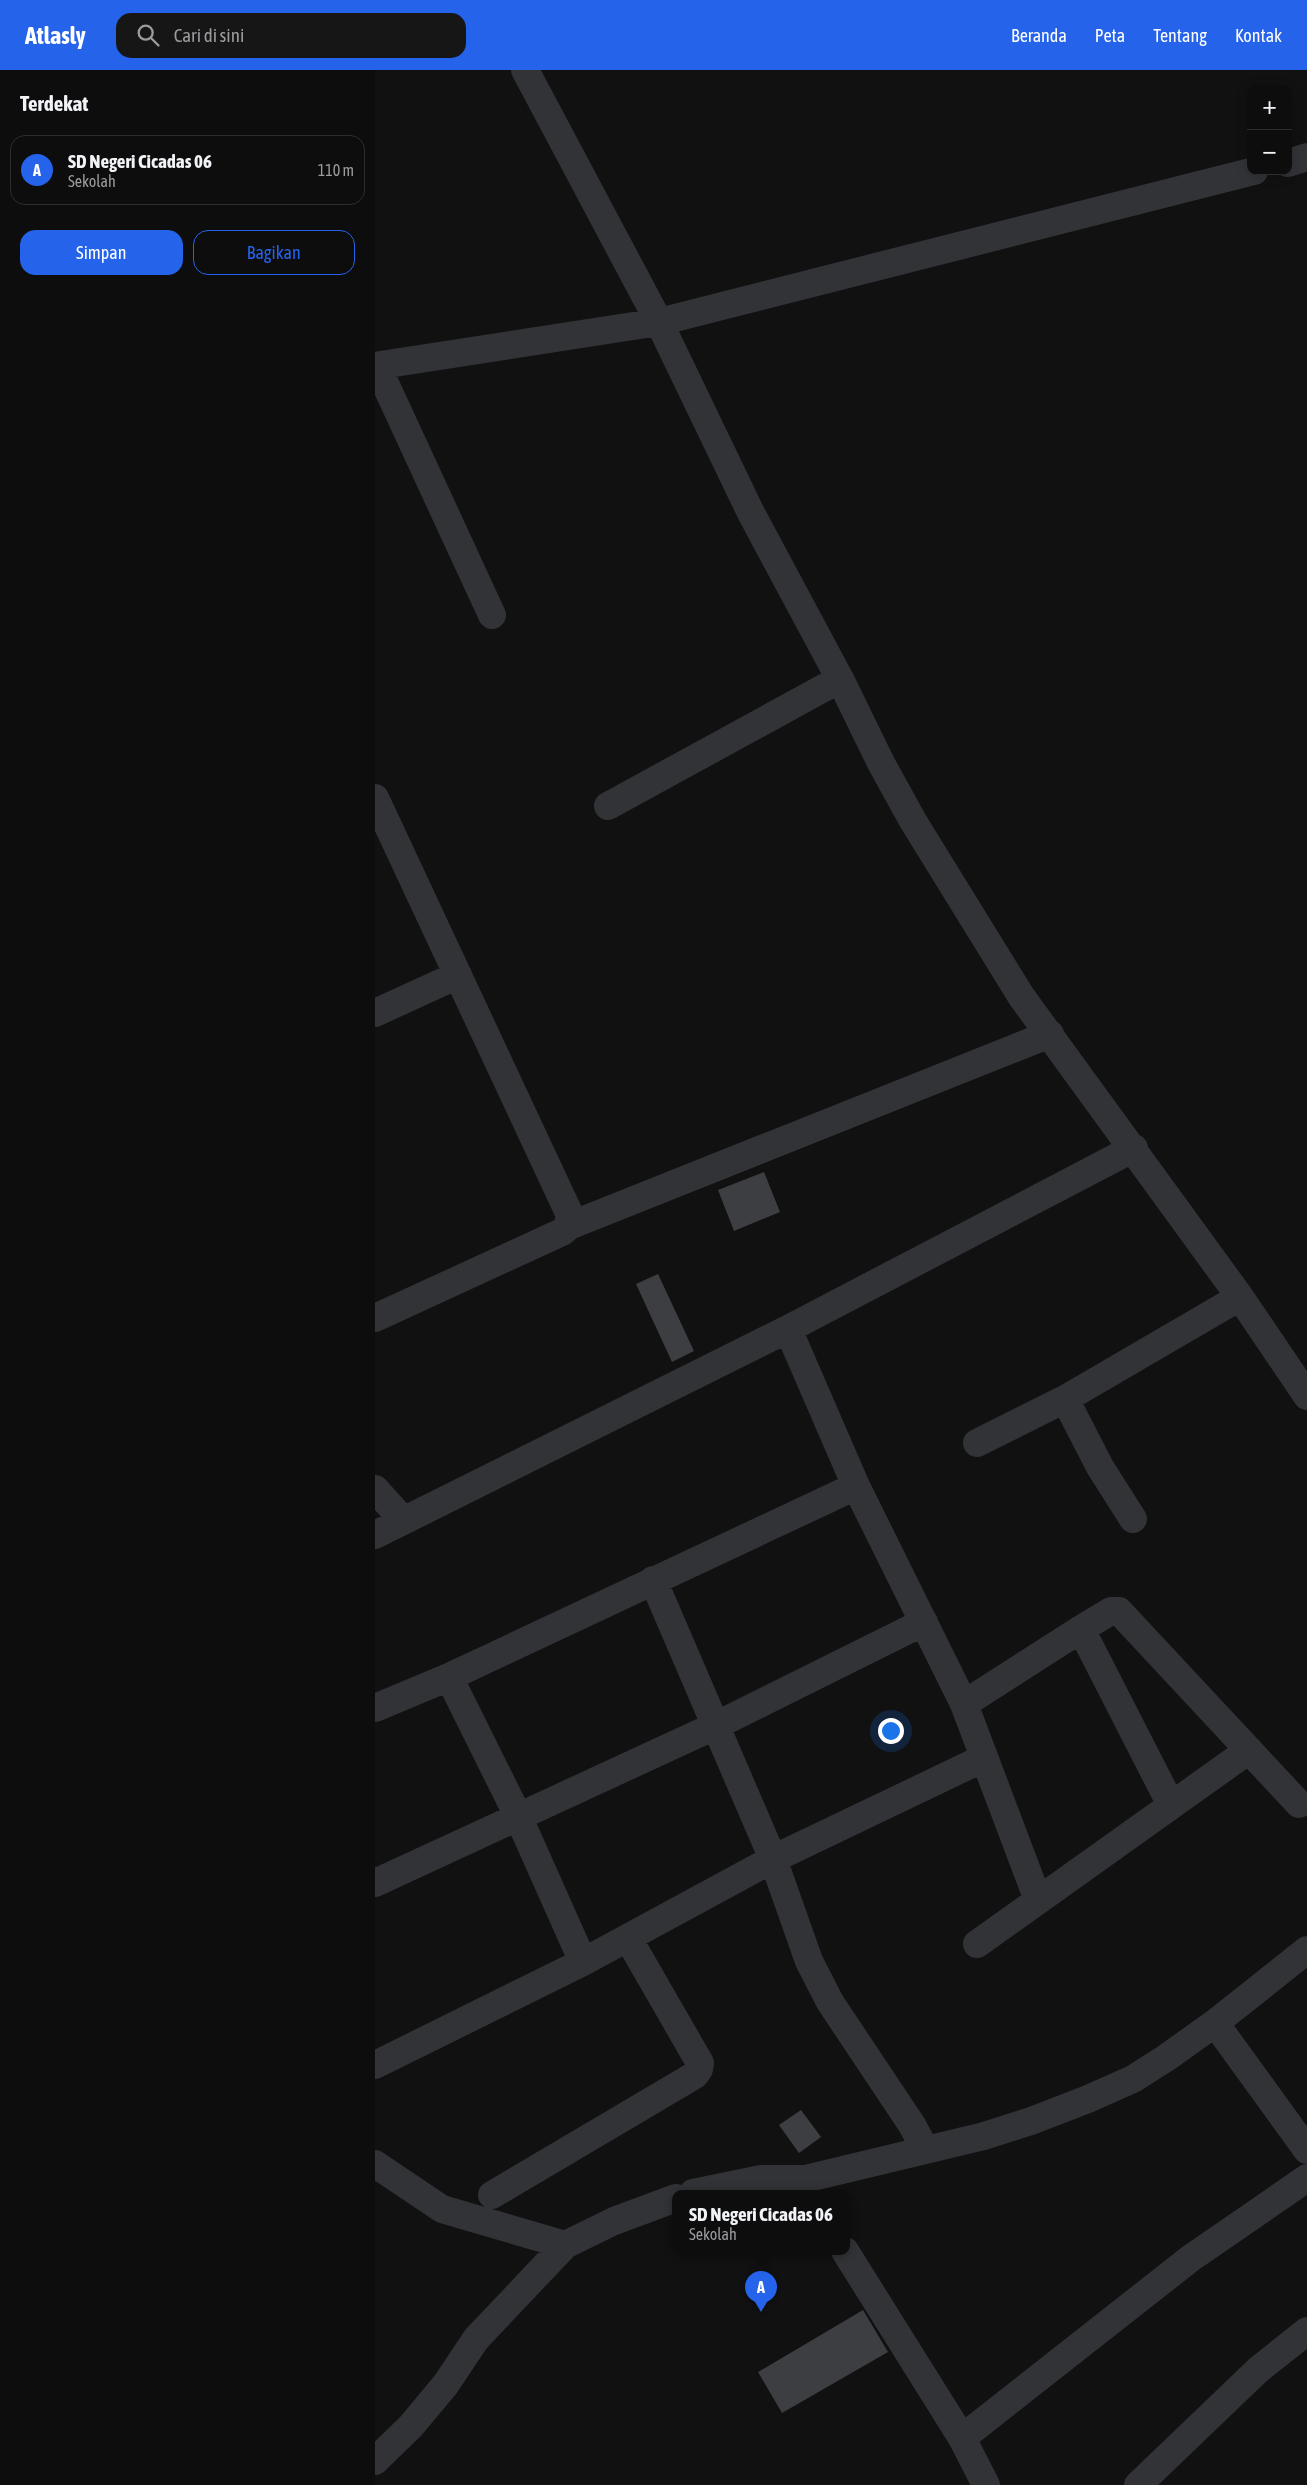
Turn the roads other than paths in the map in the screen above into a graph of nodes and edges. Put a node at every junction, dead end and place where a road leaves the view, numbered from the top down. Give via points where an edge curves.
1 (525, 70) edge
2 (1307, 157) edge
3 (1292, 162) edge
4 (1247, 173) edge
5 (659, 322) junction
6 (376, 366) edge
7 (492, 615) dead end
8 (840, 679) junction
9 (375, 798) edge
10 (608, 806) dead end
11 (458, 975) junction
12 (375, 1013) edge
13 (1050, 1034) junction
14 (1134, 1148) junction
15 (569, 1226) junction
16 (1240, 1297) junction
17 (375, 1318) edge
18 (789, 1329) junction
19 (1307, 1396) edge
20 (1065, 1399) junction
21 (977, 1443) dead end
22 (856, 1486) junction
23 (375, 1489) edge
24 (1133, 1519) dead end
25 (403, 1520) junction
26 (375, 1535) edge
27 (653, 1580) junction
28 (924, 1622) junction
29 (1081, 1629) junction
30 (449, 1677) junction
31 (964, 1704) junction
32 (375, 1708) edge
33 (717, 1726) junction
34 (1249, 1750) junction
35 (984, 1758) junction
36 (1171, 1804) junction
37 (1299, 1804) dead end
38 (518, 1816) junction
39 (773, 1859) junction
40 (375, 1882) edge
41 (1038, 1900) junction
42 (628, 1938) junction
43 (977, 1944) dead end
44 (1307, 1950) edge
45 (583, 1962) junction
46 (1215, 2023) junction
47 (375, 2066) edge
48 (925, 2149) junction
49 (1307, 2150) edge
50 (375, 2164) edge
51 (1307, 2178) edge
52 (809, 2186) edge
53 (708, 2190) edge
54 (493, 2195) dead end
55 (672, 2199) edge
56 (565, 2245) junction
57 (848, 2255) edge
58 (1307, 2331) edge
59 (962, 2438) junction
60 (375, 2461) edge
61 (985, 2485) edge
62 (1138, 2485) edge

1 - 5 street
2 - 3 street
4 - 5 street
5 - 6 street
5 - 8 street via 751,512
6 - 7 street
8 - 10 street
8 - 13 street via 913,821 1021,996
9 - 11 street
11 - 12 street
11 - 15 street via 569,1212
13 - 14 street
13 - 15 street
14 - 16 street
14 - 18 street
15 - 17 street
16 - 19 street
16 - 20 street
18 - 22 street
18 - 25 street
20 - 21 street
20 - 24 street
22 - 27 street
22 - 28 street
23 - 25 street
25 - 26 street
27 - 30 street
27 - 33 street
28 - 31 street
28 - 33 street
29 - 31 street
29 - 34 street via 1111,1611 1119,1611
29 - 36 street
30 - 32 street
30 - 38 street
31 - 35 street
33 - 38 street
33 - 39 street
34 - 36 street
34 - 37 street
35 - 39 street
35 - 41 street
36 - 41 street
38 - 40 street
38 - 45 street
39 - 42 street
39 - 48 street via 809,1960 830,2002
41 - 43 street
42 - 45 street
42 - 54 street via 700,2062 699,2069 695,2075
44 - 46 street
45 - 47 street
46 - 48 street via 1133,2079 1031,2121
46 - 49 street
48 - 52 street
50 - 56 street via 442,2209
51 - 59 street via 1191,2258
52 - 53 street via 761,2179
55 - 56 street via 614,2221
56 - 60 street via 476,2339 446,2384 411,2426
57 - 59 street
58 - 62 street via 1258,2370
59 - 61 street

